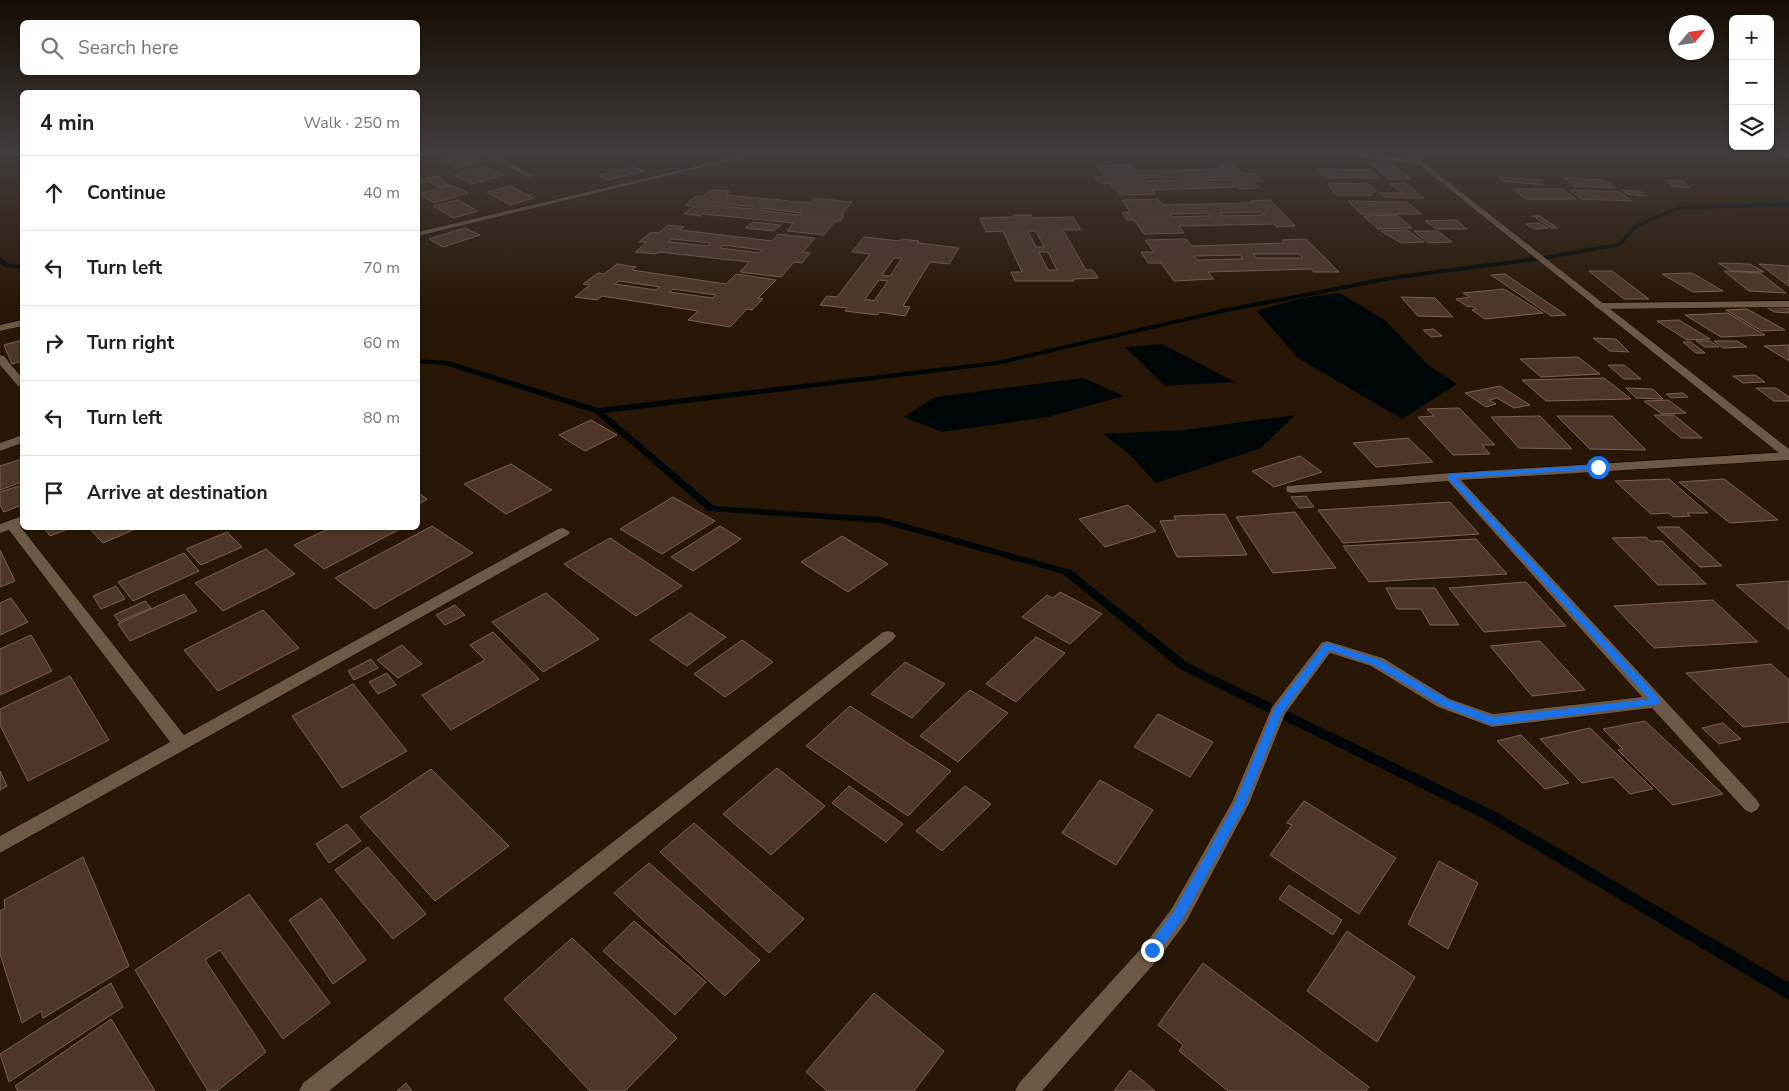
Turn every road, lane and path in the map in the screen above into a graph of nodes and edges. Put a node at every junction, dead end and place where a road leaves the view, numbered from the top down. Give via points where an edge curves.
1 (548, 203) edge
2 (1471, 203) edge
3 (420, 234) edge
4 (1789, 304) edge
5 (1598, 306) junction
6 (20, 323) edge
7 (0, 328) edge
8 (0, 358) edge
9 (20, 382) edge
10 (20, 440) edge
11 (0, 448) edge
12 (1789, 456) edge
13 (1450, 477) junction
14 (1292, 489) dead end
15 (12, 525) edge
16 (563, 532) dead end
17 (888, 636) dead end
18 (1657, 702) junction
19 (181, 744) junction
20 (1752, 805) dead end
21 (0, 844) edge
22 (310, 1091) edge
23 (1026, 1091) edge

1 - 3 street
2 - 5 street
4 - 5 street
5 - 12 street
6 - 7 street
8 - 9 street
10 - 11 street
12 - 13 street
13 - 14 street
13 - 18 street
15 - 19 street
16 - 19 street
17 - 22 street
18 - 20 street
18 - 23 street via 1492,721 1444,702 1377,662 1327,646 1278,711 1240,804 1179,914 1152,950
19 - 21 street

